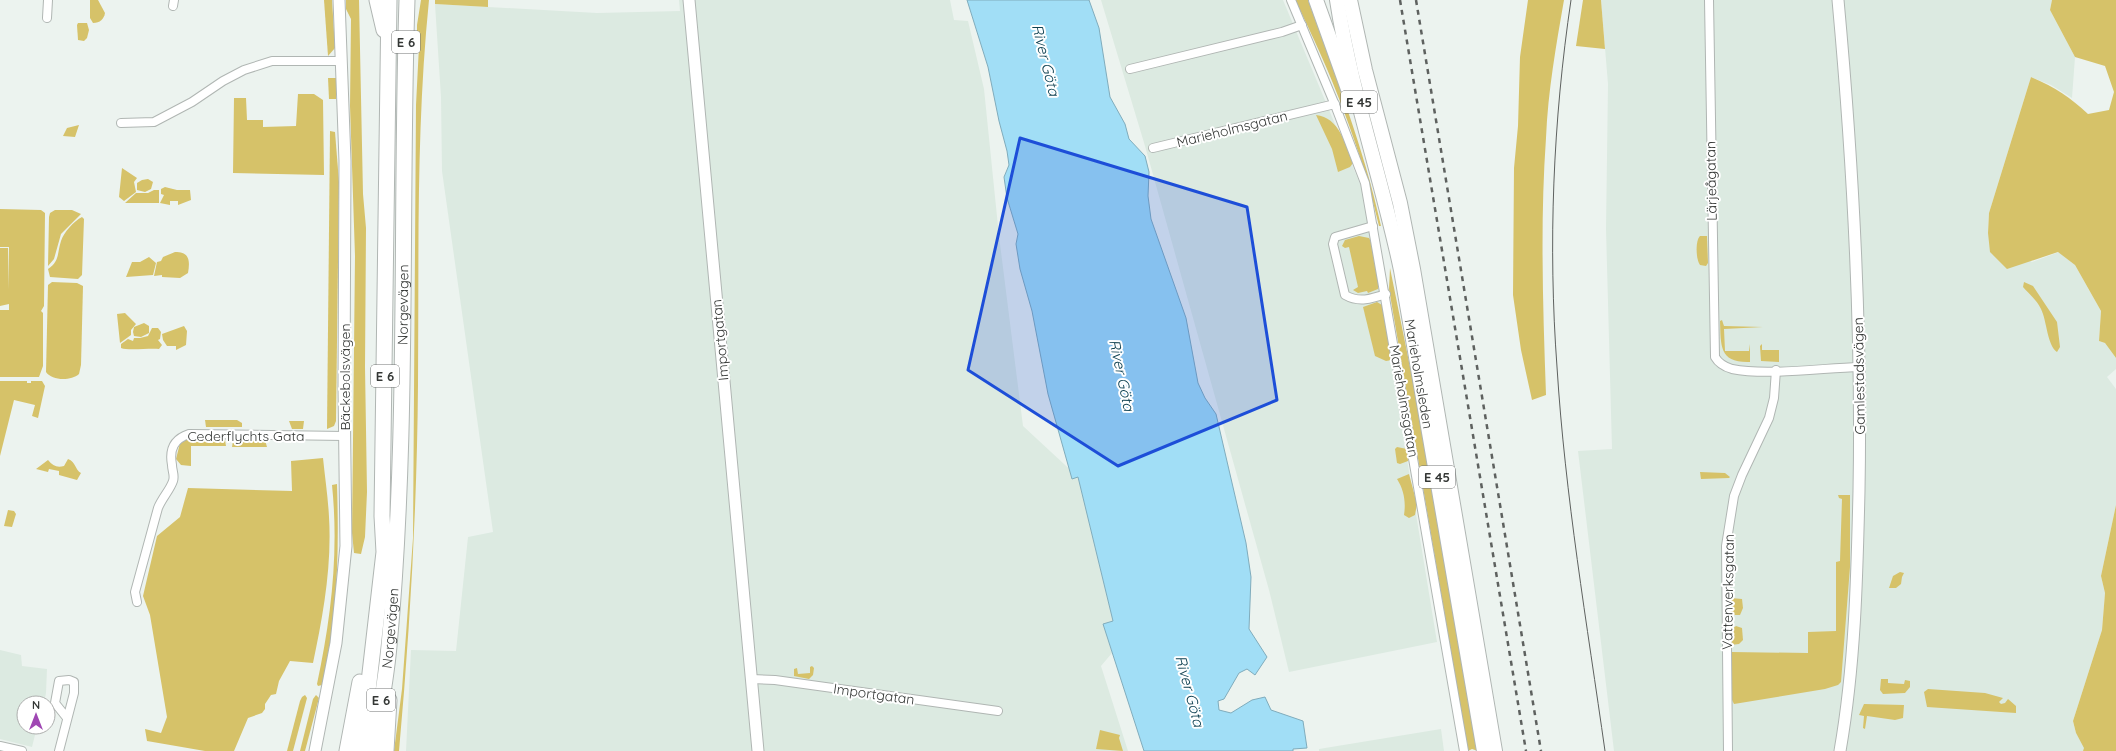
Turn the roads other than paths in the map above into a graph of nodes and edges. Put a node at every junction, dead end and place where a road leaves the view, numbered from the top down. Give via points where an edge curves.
1 (48, 0) edge
2 (339, 0) edge
3 (377, 0) edge
4 (389, 0) edge
5 (408, 0) edge
6 (416, 0) edge
7 (688, 0) edge
8 (1291, 0) edge
9 (1316, 0) edge
10 (1337, 0) edge
11 (1350, 0) edge
12 (1709, 0) edge
13 (1838, 0) edge
14 (48, 18) dead end
15 (1302, 25) junction
16 (388, 44) junction
17 (342, 61) junction
18 (1130, 69) dead end
19 (404, 104) junction
20 (1335, 104) junction
21 (122, 123) dead end
22 (1368, 140) junction
23 (1153, 148) dead end
24 (1373, 226) junction
25 (1386, 294) junction
26 (1859, 367) junction
27 (1776, 370) junction
28 (345, 436) junction
29 (137, 602) dead end
30 (377, 612) junction
31 (389, 648) junction
32 (751, 680) junction
33 (998, 711) dead end
34 (67, 718) dead end
35 (0, 746) edge
36 (22, 751) edge
37 (59, 751) edge
38 (315, 751) edge
39 (347, 751) edge
40 (361, 751) edge
41 (373, 751) edge
42 (386, 751) edge
43 (758, 751) edge
44 (1464, 751) edge
45 (1484, 751) edge
46 (1495, 751) edge
47 (1728, 751) edge
48 (1840, 751) edge

1 - 14 street
2 - 17 street, Bäckebolsvägen
3 - 16 highway
4 - 16 highway, Norgevägen / E 6
5 - 19 highway, Norgevägen / E 6
6 - 19 highway via 412,53
7 - 32 street, Importgatan via 735,484
8 - 15 street, Marieholmsgatan
9 - 22 highway
10 - 22 highway, Marieholmsleden / E 45 via 1344,43
11 - 46 highway, Marieholmsleden / E 45 via 1364,70 1398,196 1413,269
12 - 27 street, Lärjeågatan via 1714,351 1717,361 1733,369
13 - 26 street, Gamlestadsvägen via 1853,199
15 - 18 street
15 - 20 street, Marieholmsgatan
16 - 30 highway, Norgevägen / E 6 via 382,516 384,552
17 - 21 street via 272,61 223,80 192,102 154,122
17 - 28 street, Bäckebolsvägen via 345,169
19 - 31 highway, Norgevägen / E 6 via 402,397 396,557
20 - 23 street, Marieholmsgatan
20 - 24 street, Marieholmsgatan via 1362,174
22 - 45 highway, Marieholmsleden / E 45 via 1401,270
24 - 25 street, Marieholmsgatan
24 - 25 street via 1336,237 1333,244 1345,295 1352,299 1367,300
25 - 44 street, Marieholmsgatan
26 - 27 street
26 - 48 street, Gamlestadsvägen via 1858,558 1851,672
27 - 47 street, Vattenverksgatan via 1774,398 1769,418 1734,496 1726,546
28 - 29 street, Cederflychts Gata via 189,434 180,437 171,456 173,482 158,508 135,592
28 - 38 street, Bäckebolsvägen via 346,546 342,596 327,694
30 - 39 highway via 367,644
30 - 40 highway, Norgevägen / E 6
31 - 41 highway, Norgevägen / E 6
31 - 42 highway via 389,717
32 - 33 street, Importgatan via 775,680
32 - 43 street, Importgatan
34 - 37 street
35 - 36 street

